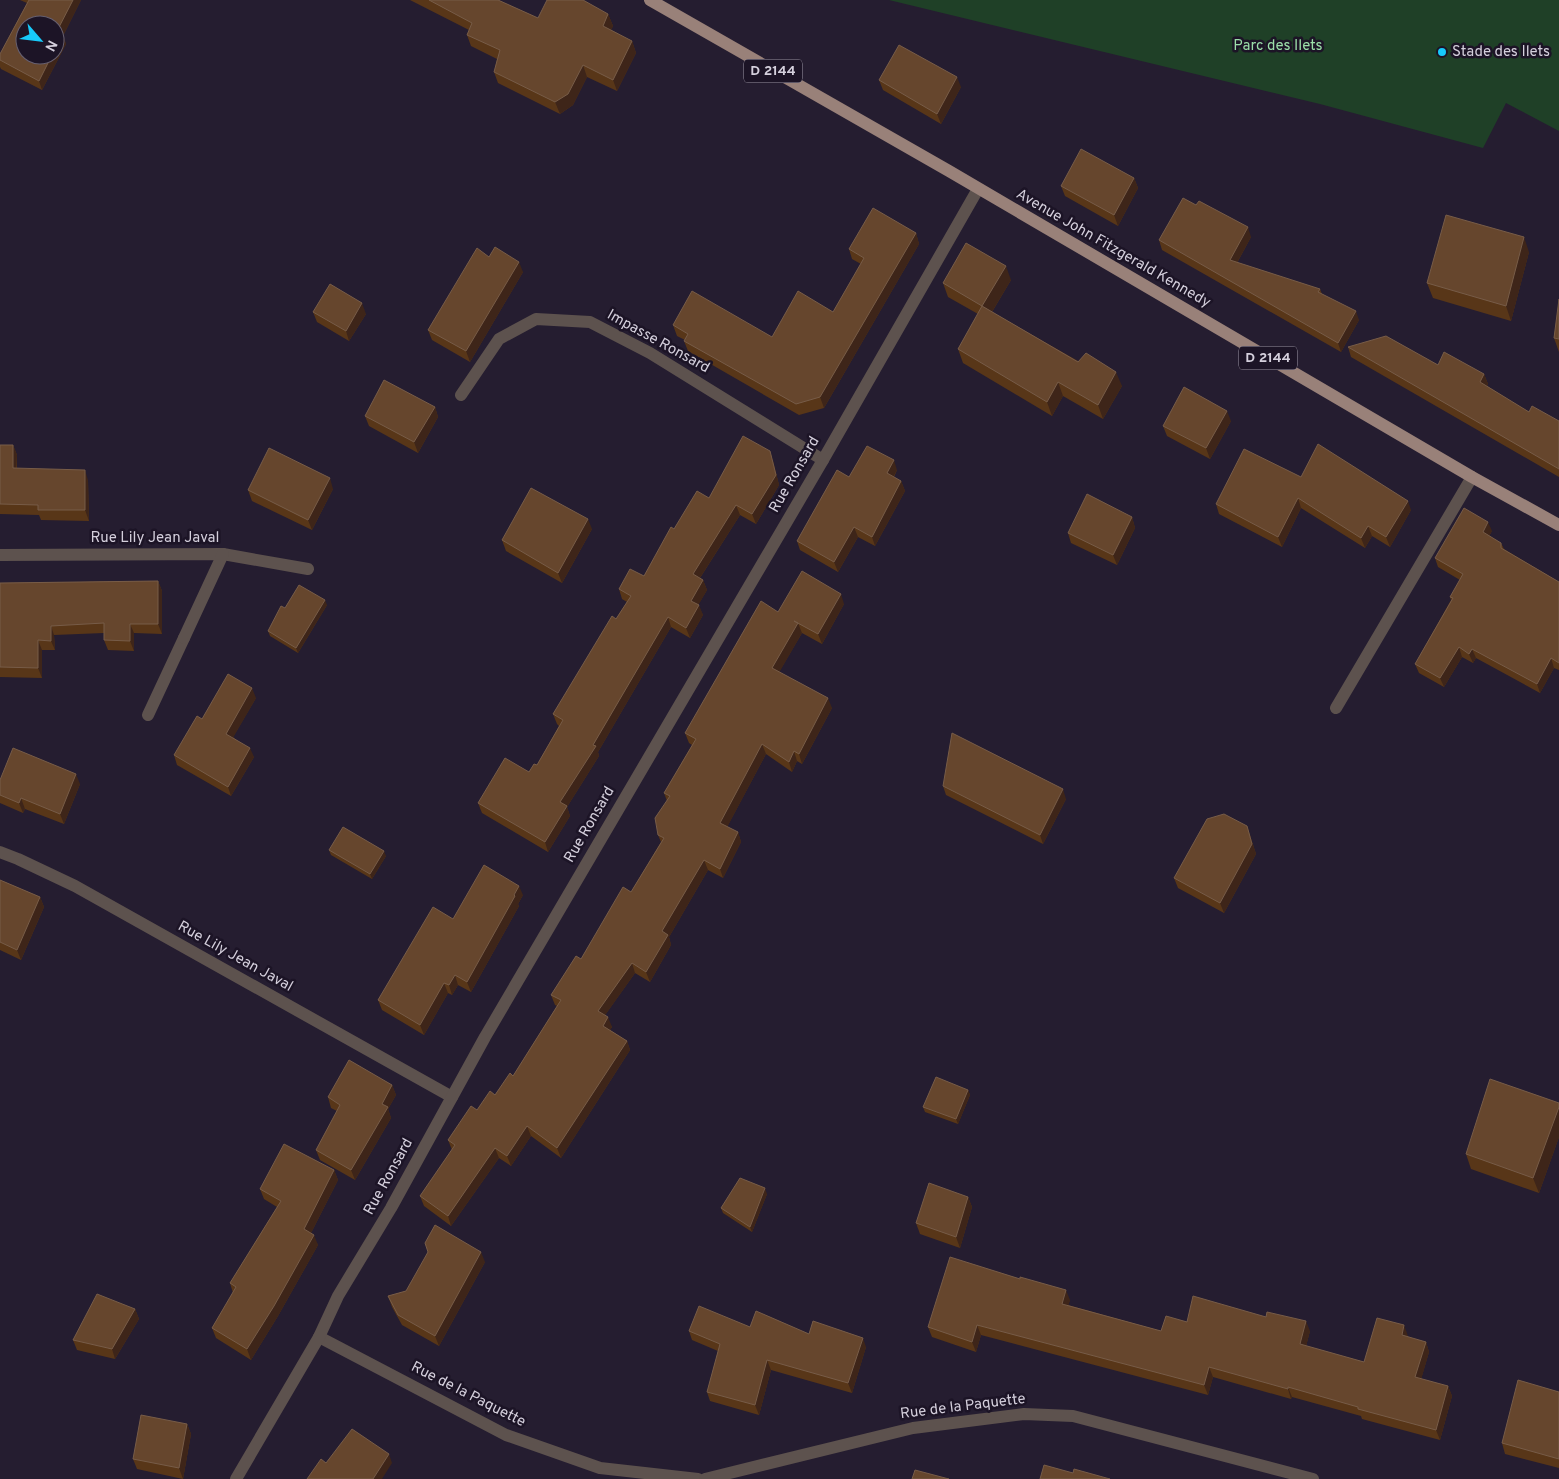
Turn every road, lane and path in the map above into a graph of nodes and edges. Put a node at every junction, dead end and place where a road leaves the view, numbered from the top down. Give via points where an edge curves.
1 (650, 0) edge
2 (978, 189) junction
3 (461, 395) dead end
4 (823, 460) junction
5 (1472, 477) junction
6 (1559, 525) edge
7 (224, 554) junction
8 (0, 555) edge
9 (308, 569) dead end
10 (1336, 708) dead end
11 (148, 715) dead end
12 (0, 852) edge
13 (452, 1097) junction
14 (319, 1337) junction
15 (236, 1479) edge
16 (698, 1479) edge
17 (705, 1479) edge
18 (1313, 1479) edge

1 - 2 main road, Avenue John Fitzgerald Kennedy / D 2144
2 - 4 street, Rue Ronsard
2 - 5 main road, Avenue John Fitzgerald Kennedy / D 2144
3 - 4 street, Impasse Ronsard via 499,339 536,319 590,322 650,353
4 - 13 street, Rue Ronsard
5 - 6 main road, Avenue John Fitzgerald Kennedy / D 2144
5 - 10 street
7 - 8 street, Rue Lily Jean Javal
7 - 9 street, Rue Lily Jean Javal
7 - 11 street
12 - 13 street, Rue Lily Jean Javal via 75,886
13 - 14 street, Rue Ronsard via 338,1296
14 - 15 street, Rue Ronsard
14 - 16 street, Rue de la Paquette via 506,1435 600,1468
17 - 18 street, Rue de la Paquette via 913,1428 1024,1414 1072,1416

